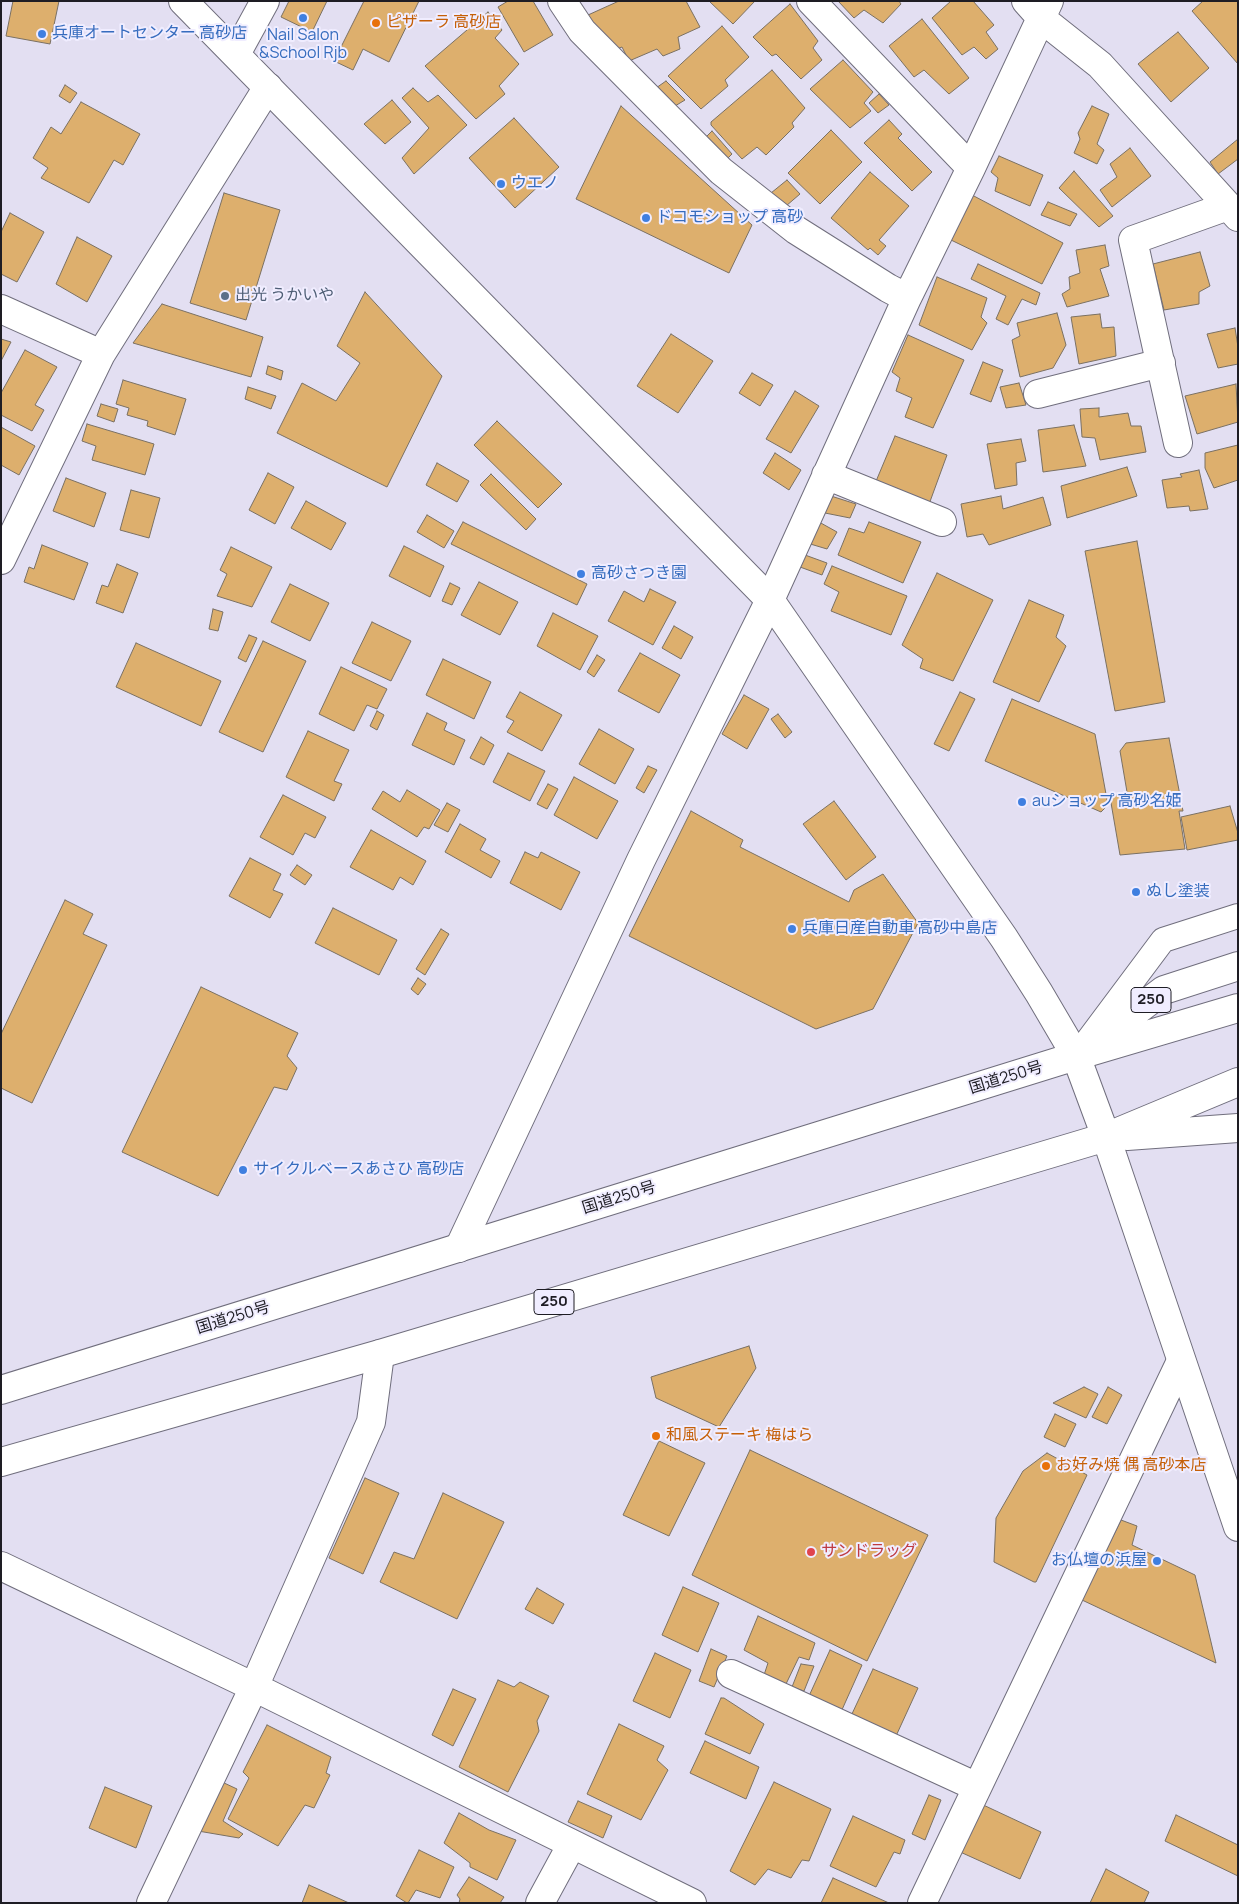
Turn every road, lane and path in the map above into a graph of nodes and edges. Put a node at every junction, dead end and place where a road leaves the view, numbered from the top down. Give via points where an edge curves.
1 (183, 1) edge
2 (265, 1) edge
3 (562, 1) edge
4 (811, 1) edge
5 (1039, 7) edge
6 (236, 54) junction
7 (268, 87) junction
8 (971, 168) junction
9 (1233, 212) edge
10 (908, 298) junction
11 (1, 309) edge
12 (101, 354) junction
13 (1161, 364) junction
14 (1038, 394) dead end
15 (1178, 443) dead end
16 (826, 475) junction
17 (942, 522) dead end
18 (1, 560) edge
19 (770, 600) junction
20 (1238, 916) edge
21 (1238, 966) edge
22 (1238, 1008) edge
23 (1076, 1056) junction
24 (1238, 1082) edge
25 (1238, 1128) edge
26 (1106, 1137) junction
27 (459, 1248) junction
28 (380, 1354) junction
29 (1182, 1361) junction
30 (1, 1390) edge
31 (1, 1462) edge
32 (1238, 1527) edge
33 (1, 1566) edge
34 (731, 1674) dead end
35 (254, 1687) junction
36 (978, 1786) junction
37 (572, 1844) junction
38 (151, 1903) edge
39 (540, 1903) edge
40 (692, 1903) edge
41 (922, 1903) edge

1 - 6 main road
2 - 6 main road
3 - 10 main road via 582,30 721,171 796,230
4 - 8 main road
5 - 8 main road
5 - 9 main road via 1100,65
6 - 7 main road
7 - 12 main road
7 - 19 main road
8 - 10 main road
9 - 13 main road via 1133,240
10 - 16 main road
11 - 12 main road
12 - 18 main road
13 - 14 main road
13 - 15 main road
16 - 17 main road
16 - 19 main road
19 - 23 main road via 1004,938
19 - 27 main road via 641,860
20 - 23 lane via 1163,940
21 - 23 main road, 250 via 1164,990
22 - 23 main road, 国道250号 / 250
23 - 26 main road
23 - 27 main road, 国道250号 / 250
24 - 26 main road, 250
25 - 26 main road, 250
26 - 28 main road, 250
26 - 29 main road
27 - 30 main road, 国道250号 / 250
28 - 31 main road, 250
28 - 35 main road via 371,1422
29 - 32 main road
29 - 36 main road
33 - 35 main road
34 - 36 main road
35 - 37 main road
35 - 38 main road
36 - 41 main road
37 - 39 main road
37 - 40 main road

